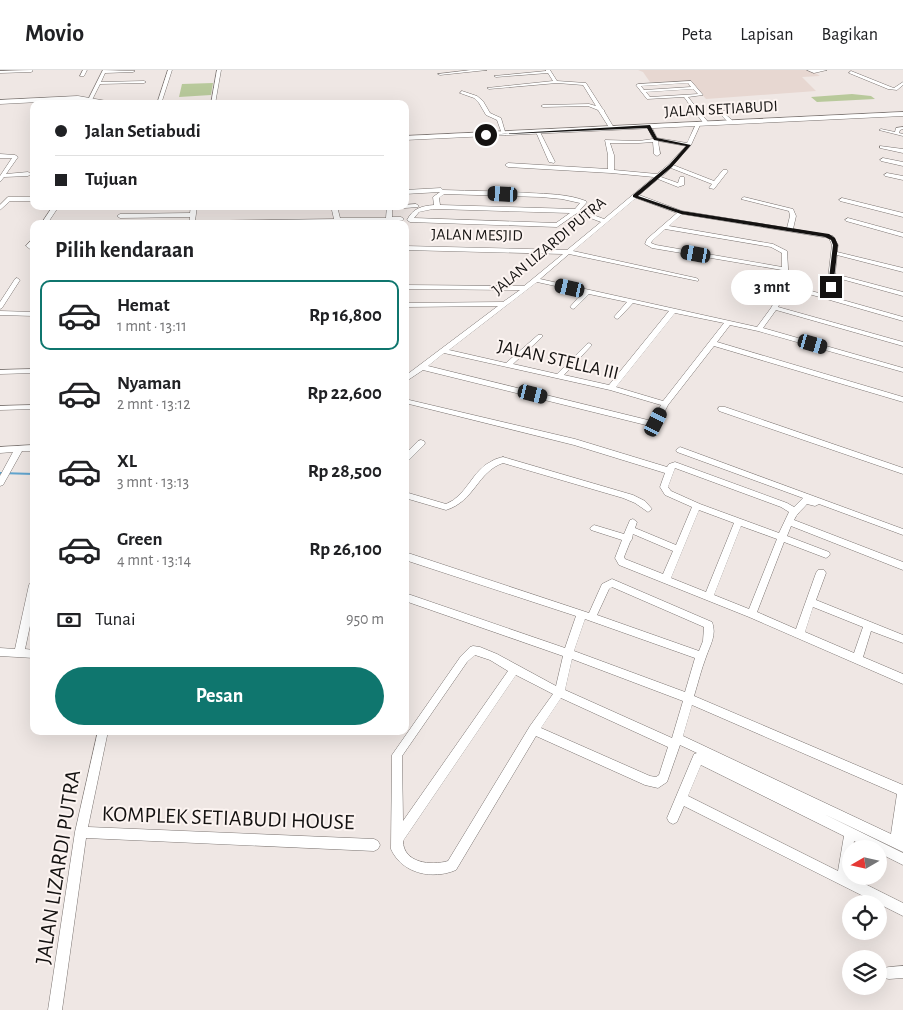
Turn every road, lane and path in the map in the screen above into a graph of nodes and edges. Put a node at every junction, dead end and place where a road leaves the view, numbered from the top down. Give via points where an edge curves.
1 (58, 70) edge
2 (67, 70) edge
3 (85, 70) edge
4 (170, 70) edge
5 (220, 70) edge
6 (485, 70) edge
7 (809, 70) edge
8 (825, 70) edge
9 (857, 70) edge
10 (31, 71) edge
11 (104, 71) edge
12 (125, 71) edge
13 (133, 71) edge
14 (549, 71) edge
15 (0, 72) edge
16 (440, 74) dead end
17 (82, 75) dead end
18 (496, 76) dead end
19 (144, 82) dead end
20 (557, 82) junction
21 (98, 83) junction
22 (903, 83) edge
23 (489, 88) dead end
24 (695, 88) junction
25 (643, 91) junction
26 (462, 92) dead end
27 (686, 96) junction
28 (90, 99) junction
29 (72, 100) edge
30 (96, 100) edge
31 (160, 100) edge
32 (213, 100) edge
33 (30, 102) edge
34 (30, 103) edge
35 (0, 104) edge
36 (543, 106) dead end
37 (602, 110) junction
38 (725, 112) dead end
39 (903, 114) edge
40 (730, 121) junction
41 (702, 123) junction
42 (649, 126) junction
43 (612, 128) junction
44 (903, 128) edge
45 (881, 130) dead end
46 (538, 132) junction
47 (504, 134) junction
48 (896, 134) junction
49 (903, 135) edge
50 (655, 139) junction
51 (409, 140) edge
52 (689, 145) junction
53 (882, 147) dead end
54 (903, 151) edge
55 (657, 154) dead end
56 (0, 156) edge
57 (883, 160) dead end
58 (552, 162) dead end
59 (903, 164) edge
60 (508, 165) dead end
61 (670, 166) junction
62 (611, 171) junction
63 (725, 171) dead end
64 (28, 174) dead end
65 (689, 174) junction
66 (888, 175) dead end
67 (660, 177) junction
68 (1, 178) edge
69 (682, 178) joint
70 (903, 178) edge
71 (715, 182) junction
72 (712, 188) dead end
73 (441, 190) dead end
74 (409, 192) edge
75 (635, 196) junction
76 (8, 199) junction
77 (30, 199) edge
78 (744, 199) dead end
79 (0, 200) edge
80 (842, 200) dead end
81 (409, 206) edge
82 (416, 206) dead end
83 (437, 207) junction
84 (0, 208) edge
85 (203, 210) dead end
86 (389, 210) edge
87 (194, 211) edge
88 (576, 211) junction
89 (681, 212) junction
90 (903, 215) edge
91 (120, 216) dead end
92 (389, 219) junction
93 (400, 219) dead end
94 (372, 220) edge
95 (848, 220) dead end
96 (605, 221) junction
97 (665, 227) junction
98 (790, 229) junction
99 (903, 235) edge
100 (409, 248) edge
101 (567, 252) junction
102 (834, 252) junction
103 (786, 269) junction
104 (903, 270) edge
105 (833, 275) junction
106 (17, 280) dead end
107 (535, 280) junction
108 (696, 280) dead end
109 (786, 286) junction
110 (409, 287) edge
111 (526, 288) junction
112 (6, 290) edge
113 (587, 292) junction
114 (903, 294) edge
115 (829, 298) junction
116 (632, 301) junction
117 (505, 304) junction
118 (409, 305) edge
119 (0, 307) edge
120 (573, 307) dead end
121 (774, 308) junction
122 (30, 311) edge
123 (673, 311) junction
124 (0, 313) edge
125 (617, 317) dead end
126 (903, 319) edge
127 (728, 323) junction
128 (759, 329) junction
129 (540, 336) dead end
130 (713, 343) junction
131 (903, 344) edge
132 (590, 345) dead end
133 (443, 351) junction
134 (509, 364) junction
135 (422, 367) junction
136 (903, 370) edge
137 (30, 371) edge
138 (0, 372) edge
139 (559, 376) junction
140 (409, 377) edge
141 (611, 388) junction
142 (903, 400) edge
143 (409, 402) edge
144 (665, 404) junction
145 (30, 406) edge
146 (0, 408) edge
147 (722, 409) dead end
148 (656, 422) joint
149 (421, 443) dead end
150 (30, 448) edge
151 (19, 449) junction
152 (0, 450) edge
153 (680, 450) dead end
154 (409, 455) edge
155 (670, 471) junction
156 (903, 471) edge
157 (4, 476) edge
158 (409, 496) edge
159 (697, 506) junction
160 (648, 509) dead end
161 (794, 511) junction
162 (739, 521) junction
163 (788, 522) junction
164 (594, 528) dead end
165 (631, 530) junction
166 (903, 532) edge
167 (782, 537) junction
168 (903, 537) edge
169 (678, 550) junction
170 (826, 554) dead end
171 (409, 557) edge
172 (903, 566) edge
173 (821, 573) dead end
174 (665, 580) junction
175 (709, 596) junction
176 (409, 598) edge
177 (810, 602) junction
178 (30, 603) edge
179 (752, 614) junction
180 (587, 616) junction
181 (868, 626) junction
182 (799, 636) junction
183 (903, 639) edge
184 (0, 652) edge
185 (19, 653) junction
186 (568, 653) junction
187 (30, 654) edge
188 (701, 656) junction
189 (857, 659) junction
190 (514, 670) junction
191 (903, 679) edge
192 (559, 693) junction
193 (688, 698) junction
194 (534, 730) junction
195 (101, 735) edge
196 (676, 741) junction
197 (903, 792) edge
198 (681, 799) junction
199 (674, 818) dead end
200 (81, 832) junction
201 (850, 833) junction
202 (397, 839) junction
203 (849, 840) edge
204 (899, 844) edge
205 (374, 845) dead end
206 (903, 859) edge
207 (842, 880) edge
208 (852, 885) edge
209 (903, 910) edge
210 (889, 972) dead end
211 (903, 972) edge
212 (55, 1010) edge

1 - 2 street
3 - 17 street
4 - 31 street
5 - 32 street
6 - 16 street
7 - 8 street
9 - 22 street via 851,72 890,88 895,89
10 - 15 street
11 - 12 street
11 - 21 street
12 - 13 street
14 - 18 street
14 - 20 street
19 - 21 street
20 - 23 street
20 - 37 street via 584,84
21 - 28 street
24 - 25 street
24 - 25 street via 689,82 638,84
24 - 27 street via 701,95
25 - 27 street via 649,98
26 - 47 street via 480,99 488,114 498,119
27 - 41 street
28 - 29 main road
28 - 30 main road
33 - 35 main road
34 - 35 main road
36 - 37 street via 589,105
37 - 43 street
38 - 40 street
39 - 40 main road, JALAN SETIABUDI
40 - 41 main road, JALAN SETIABUDI
41 - 42 main road, JALAN SETIABUDI
41 - 52 street, JALAN LIZARDI PUTRA
42 - 43 main road, JALAN SETIABUDI
42 - 50 street
43 - 46 main road, JALAN SETIABUDI
44 - 48 street
45 - 48 street
46 - 47 main road, JALAN SETIABUDI
46 - 58 street
47 - 51 main road, JALAN SETIABUDI
48 - 49 street
50 - 52 street
50 - 55 street
50 - 62 street via 607,141
52 - 61 street, JALAN LIZARDI PUTRA
53 - 54 street
56 - 68 street via 15,157
57 - 59 street
60 - 62 street
61 - 65 street
61 - 67 street, JALAN LIZARDI PUTRA
62 - 67 street
63 - 71 street
64 - 68 street
65 - 69 street
65 - 71 street
66 - 70 street
67 - 69 street via 680,185
67 - 75 street, JALAN LIZARDI PUTRA
71 - 72 street
73 - 74 street
75 - 89 street
75 - 96 street, JALAN LIZARDI PUTRA
76 - 77 street
76 - 79 street
76 - 84 street
78 - 98 street via 789,208 793,216
80 - 90 street
81 - 82 street
83 - 88 street
83 - 88 street via 436,197 443,192 463,192 578,198 584,202
83 - 88 street via 421,208 409,220 557,225
85 - 87 street
86 - 92 street
87 - 91 street
88 - 96 street
89 - 97 street
89 - 98 street
92 - 93 street
92 - 94 street
95 - 99 street
96 - 101 street, JALAN LIZARDI PUTRA
97 - 103 street via 778,248 786,254
97 - 103 street via 648,244
98 - 102 street via 831,237 835,241
100 - 101 street, JALAN MESJID
101 - 107 street, JALAN LIZARDI PUTRA
101 - 108 street, JALAN MESJID
102 - 104 street
102 - 105 street
103 - 109 street
105 - 114 street
105 - 115 street
106 - 112 street
107 - 111 street, JALAN LIZARDI PUTRA
107 - 113 street
109 - 115 street
109 - 121 street
110 - 111 street
111 - 117 street, JALAN LIZARDI PUTRA
112 - 119 street
113 - 116 street
113 - 120 street
115 - 126 street
116 - 123 street
116 - 125 street
117 - 118 street
117 - 133 street, JALAN LIZARDI PUTRA
121 - 128 street
121 - 131 street
122 - 124 street
123 - 127 street
123 - 141 street
127 - 128 street
127 - 130 street
128 - 136 street
129 - 134 street
130 - 142 street
130 - 144 street
132 - 139 street
133 - 134 street, JALAN STELLA III
133 - 135 street, JALAN LIZARDI PUTRA
134 - 139 street, JALAN STELLA III
135 - 140 street, JALAN LIZARDI PUTRA
135 - 148 street via 652,424
137 - 138 street
139 - 141 street, JALAN STELLA III
141 - 144 street, JALAN STELLA III
143 - 155 street via 575,442
144 - 148 street
145 - 146 street
147 - 156 street
149 - 154 street
150 - 151 street
151 - 152 street
151 - 157 street
153 - 166 street
155 - 159 street via 665,491
155 - 161 street via 672,466 682,467
158 - 160 street via 452,506 492,463 503,460 635,498
159 - 162 street
159 - 169 street
161 - 163 street
161 - 168 street via 808,501
162 - 167 street
162 - 175 street
163 - 167 street
163 - 172 street
164 - 165 street
165 - 169 street
165 - 174 street via 620,560
167 - 170 street
167 - 179 street
169 - 174 street
171 - 180 street
173 - 177 street
174 - 175 street
175 - 179 street
176 - 186 street
177 - 181 street
177 - 182 street
178 - 185 street
179 - 182 street
180 - 186 street
180 - 188 street
180 - 188 street via 605,587 612,583 707,622 709,635
181 - 183 street
181 - 189 street
182 - 189 street
184 - 185 street
185 - 187 street
186 - 192 street
186 - 193 street
188 - 193 street
189 - 191 street
190 - 192 street
190 - 202 street
190 - 202 street via 473,650 399,750 396,766
192 - 194 street
192 - 196 street
193 - 196 street
193 - 197 street
194 - 196 street via 654,783 663,778
194 - 202 street via 452,866 438,869 407,862 400,858
195 - 200 street, JALAN LIZARDI PUTRA
196 - 204 street
197 - 204 street
198 - 199 street
198 - 201 street via 698,758
198 - 207 street
200 - 205 street, KOMPLEK SETIABUDI HOUSE
200 - 212 street, JALAN LIZARDI PUTRA
201 - 203 street
201 - 206 street
208 - 209 street
210 - 211 street

